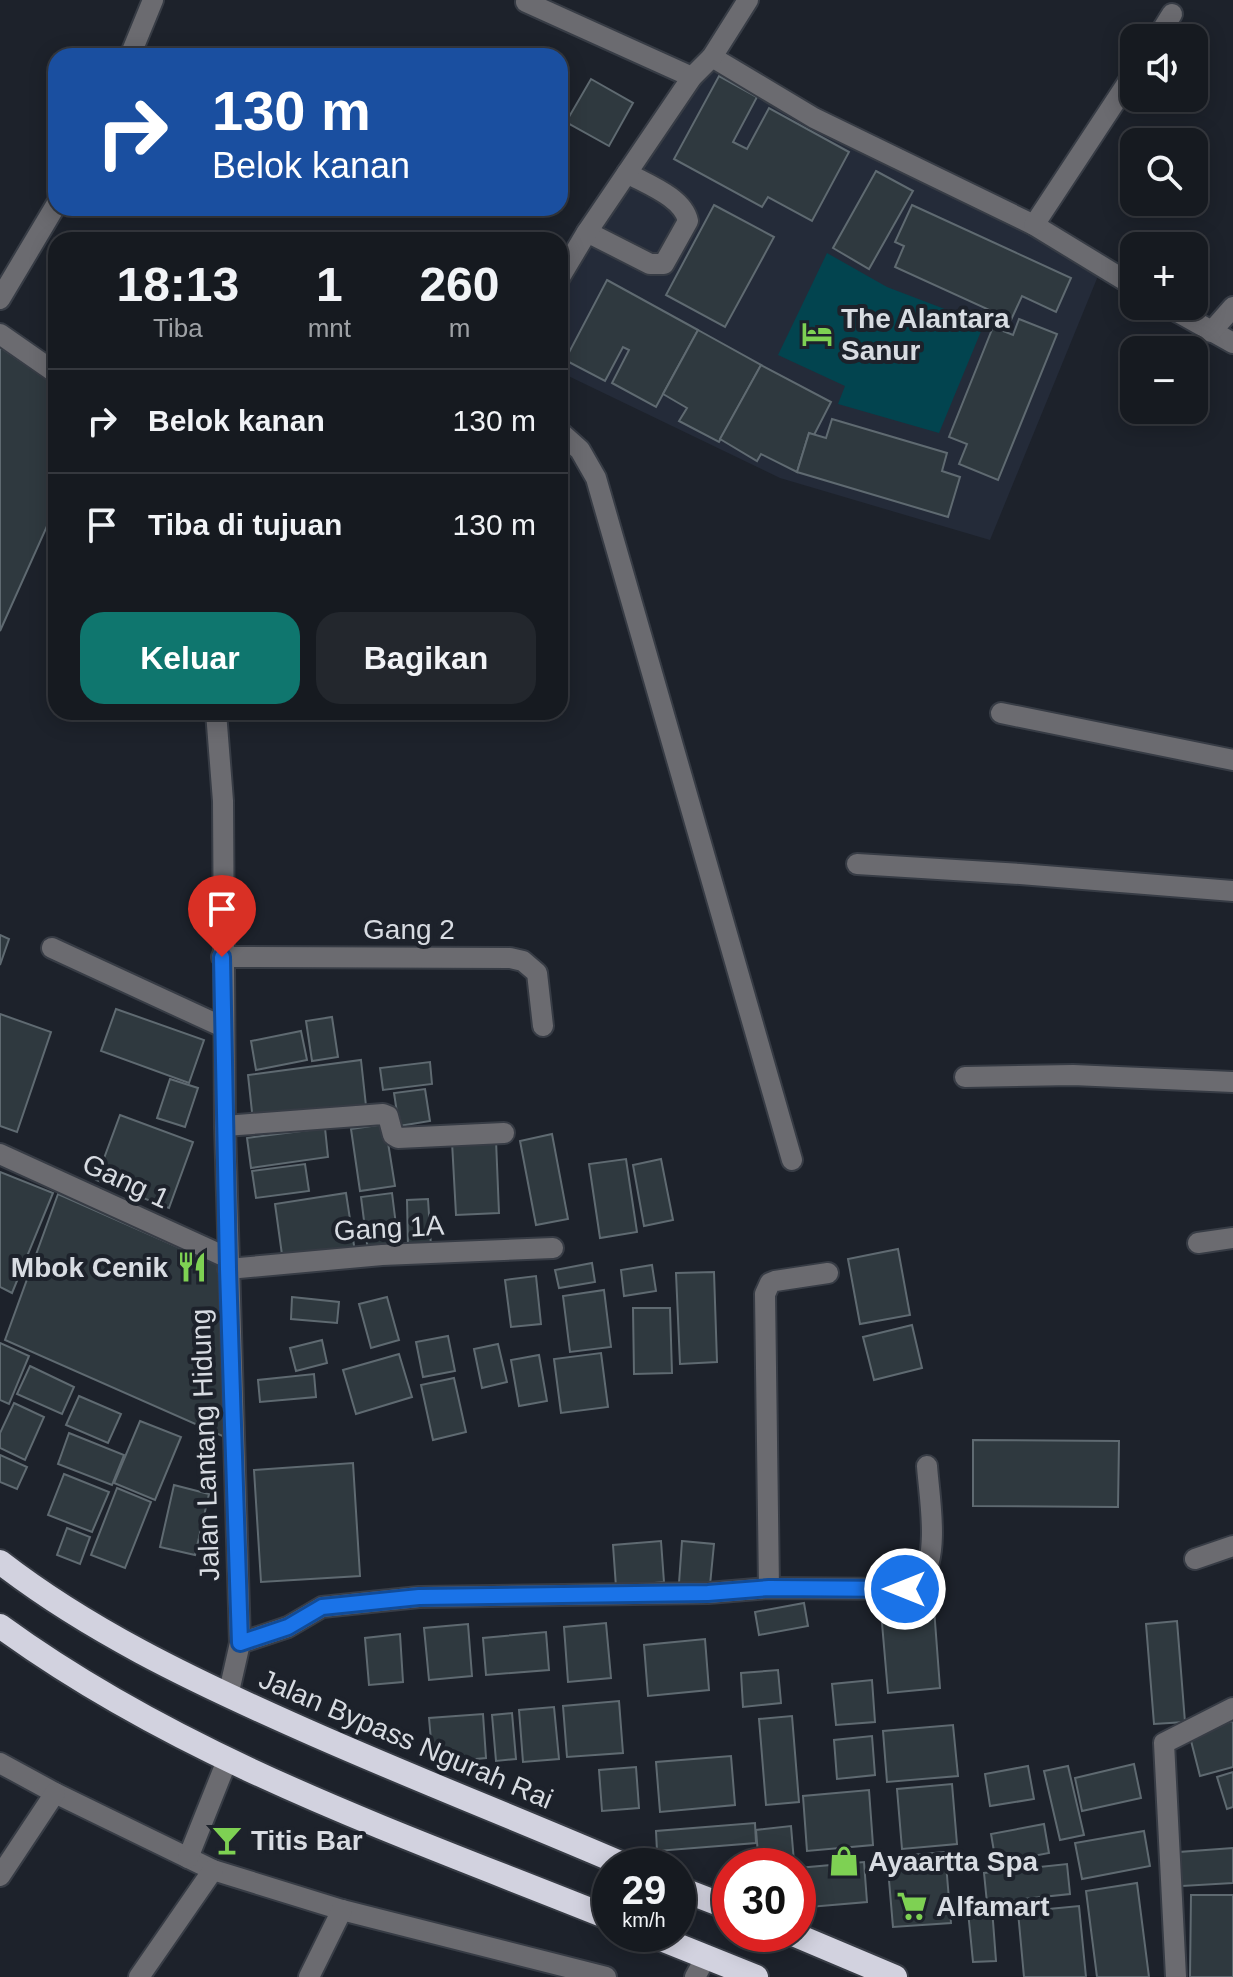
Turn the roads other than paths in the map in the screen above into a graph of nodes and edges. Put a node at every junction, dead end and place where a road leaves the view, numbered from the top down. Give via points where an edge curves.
1 (153, 0) edge
2 (748, 0) edge
3 (526, 2) dead end
4 (1172, 14) dead end
5 (1166, 24) edge
6 (133, 48) edge
7 (712, 57) junction
8 (692, 77) junction
9 (1120, 94) edge
10 (627, 173) junction
11 (49, 216) edge
12 (1034, 225) junction
13 (587, 232) junction
14 (568, 264) edge
15 (1120, 277) edge
16 (0, 299) edge
17 (1233, 307) edge
18 (1191, 320) edge
19 (1211, 332) junction
20 (0, 334) edge
21 (1233, 343) edge
22 (48, 367) edge
23 (568, 439) edge
24 (1001, 713) dead end
25 (217, 720) edge
26 (1233, 760) edge
27 (857, 864) dead end
28 (1233, 891) edge
29 (52, 948) dead end
30 (222, 957) junction
31 (543, 1026) dead end
32 (223, 1027) junction
33 (965, 1077) dead end
34 (1233, 1082) edge
35 (225, 1126) junction
36 (504, 1133) dead end
37 (0, 1154) edge
38 (792, 1160) dead end
39 (1233, 1238) edge
40 (1198, 1243) dead end
41 (553, 1248) dead end
42 (228, 1264) junction
43 (828, 1273) dead end
44 (927, 1466) dead end
45 (1233, 1546) edge
46 (1195, 1559) dead end
47 (0, 1562) edge
48 (769, 1588) junction
49 (0, 1626) edge
50 (240, 1643) junction
51 (228, 1696) junction
52 (1233, 1708) edge
53 (228, 1758) junction
54 (0, 1763) edge
55 (55, 1793) junction
56 (592, 1852) edge
57 (188, 1858) junction
58 (213, 1870) junction
59 (0, 1876) edge
60 (342, 1910) junction
61 (592, 1911) edge
62 (816, 1944) edge
63 (677, 1952) edge
64 (700, 1967) edge
65 (139, 1977) edge
66 (309, 1977) edge
67 (606, 1977) edge
68 (756, 1977) edge
69 (895, 1977) edge
70 (1176, 1977) edge

1 - 6 street
2 - 7 street
3 - 8 street
4 - 5 street
7 - 8 street
7 - 12 street via 814,118
8 - 10 street
9 - 12 street
10 - 13 street
10 - 13 street via 680,204 686,213 688,221 664,264 650,264
11 - 16 street
12 - 15 street
13 - 14 street
17 - 19 street
18 - 19 street
19 - 21 street
20 - 22 street
23 - 38 street via 596,478
24 - 26 street
25 - 30 street, Jalan Lantang Hidung via 223,801
27 - 28 street
29 - 32 street
30 - 31 street, Gang 2 via 510,958 537,973
30 - 32 street, Jalan Lantang Hidung
32 - 35 street, Jalan Lantang Hidung
33 - 34 street via 1073,1075
35 - 36 street via 383,1114 398,1138
35 - 42 street, Jalan Lantang Hidung
37 - 42 street, Gang 1
39 - 40 street
41 - 42 street, Gang 1A
42 - 50 street, Jalan Lantang Hidung
43 - 48 street via 775,1281 765,1294
44 - 48 street via 931,1549 920,1581 905,1589
45 - 46 street
47 - 51 highway, Jalan Bypass Ngurah Rai via 91,1623
48 - 50 street via 419,1597 322,1607 288,1627
49 - 53 highway via 112,1697
50 - 51 street, Jalan Lantang Hidung
51 - 56 highway, Jalan Bypass Ngurah Rai
52 - 70 street via 1164,1743
53 - 57 street
53 - 61 highway via 348,1814
54 - 55 street
55 - 57 street
55 - 59 street
57 - 58 street
58 - 60 street
58 - 65 street
60 - 66 street
60 - 67 street
62 - 69 highway
63 - 64 highway
64 - 68 highway

